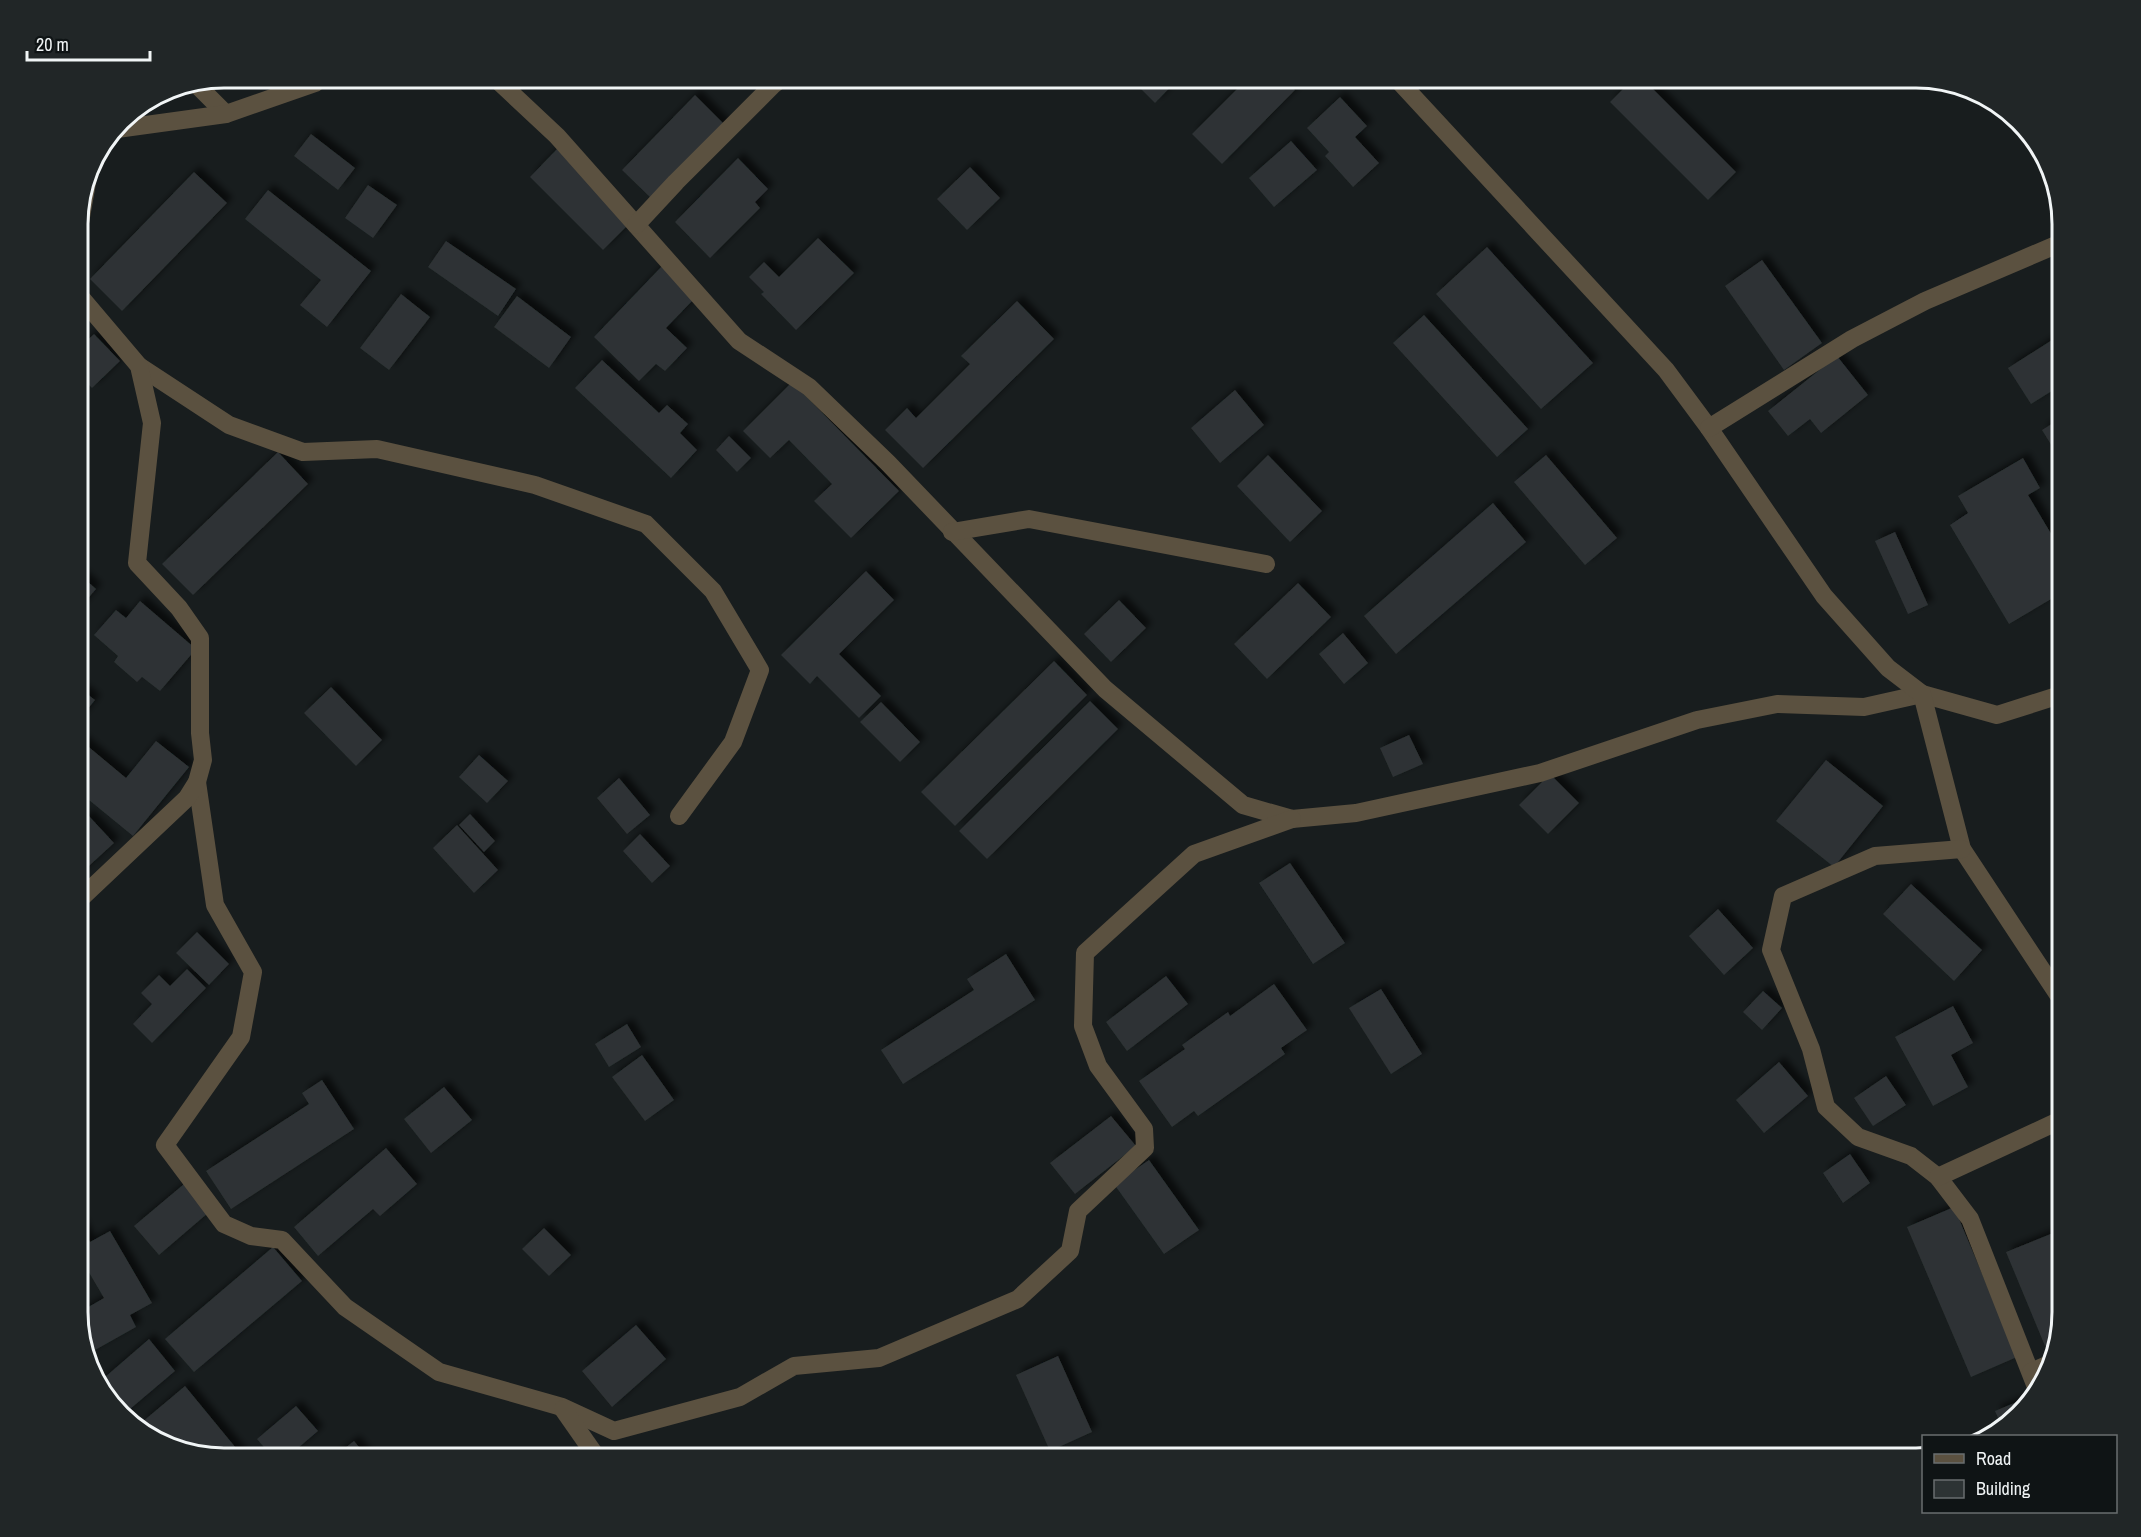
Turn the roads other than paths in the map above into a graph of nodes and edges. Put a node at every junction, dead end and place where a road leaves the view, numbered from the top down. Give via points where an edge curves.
1 (1406, 88) edge
2 (298, 89) edge
3 (507, 89) edge
4 (769, 89) edge
5 (202, 90) edge
6 (226, 114) junction
7 (129, 127) edge
8 (636, 225) junction
9 (2052, 247) edge
10 (89, 307) edge
11 (139, 366) junction
12 (1709, 428) junction
13 (952, 532) junction
14 (1266, 564) dead end
15 (1922, 694) junction
16 (2052, 698) edge
17 (197, 782) junction
18 (679, 816) dead end
19 (1292, 819) junction
20 (1962, 849) junction
21 (89, 891) edge
22 (2052, 985) edge
23 (2052, 1124) edge
24 (1938, 1177) junction
25 (2040, 1368) edge
26 (2031, 1372) junction
27 (2034, 1381) edge
28 (562, 1407) junction
29 (590, 1448) edge

1 - 12 street via 1666,370
2 - 6 street
3 - 8 street via 557,136
4 - 8 street
5 - 6 street
6 - 7 street
8 - 13 street via 739,340 809,387 888,462
9 - 12 street via 1914,306 1852,339
10 - 11 street
11 - 17 street via 152,423 138,563 200,638 203,759
11 - 18 street via 229,425 303,452 377,449 535,485 646,524 713,591 760,670 733,742
12 - 15 street via 1824,596 1888,668
13 - 14 street via 1029,519
13 - 19 street via 1105,689 1243,805
15 - 16 street via 1997,715
15 - 19 street via 1864,708 1777,704 1697,720 1540,772 1356,813
15 - 20 street
17 - 21 street via 187,798
17 - 28 street via 215,905 253,972 241,1037 165,1145 224,1224 251,1236 282,1240 345,1307 439,1372
19 - 28 street via 1194,854 1085,953 1083,1026 1098,1066 1144,1129 1145,1148 1078,1211 1070,1251 1018,1299 879,1358 794,1366 740,1397 614,1431
20 - 22 street
20 - 24 street via 1875,856 1783,896 1772,950 1811,1049 1826,1107 1858,1137 1911,1156
23 - 24 street
24 - 26 street via 1970,1219
25 - 26 street
26 - 27 street
28 - 29 street

